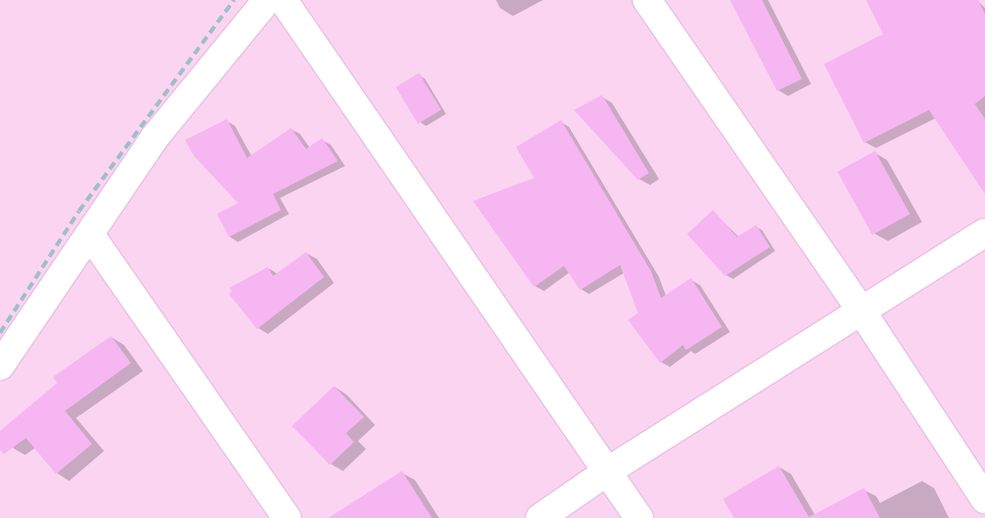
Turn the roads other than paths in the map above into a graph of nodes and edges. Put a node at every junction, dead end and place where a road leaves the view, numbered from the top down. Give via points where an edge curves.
1 (267, 0) edge
2 (283, 0) edge
3 (647, 0) edge
4 (985, 233) edge
5 (91, 236) junction
6 (862, 312) junction
7 (0, 366) edge
8 (608, 471) junction
9 (985, 499) edge
10 (287, 518) edge
11 (540, 518) edge
12 (639, 518) edge

1 - 5 street via 155,136
2 - 8 street
3 - 6 street
4 - 6 street
5 - 7 street
5 - 10 street
6 - 8 street
6 - 9 street
8 - 11 street
8 - 12 street

